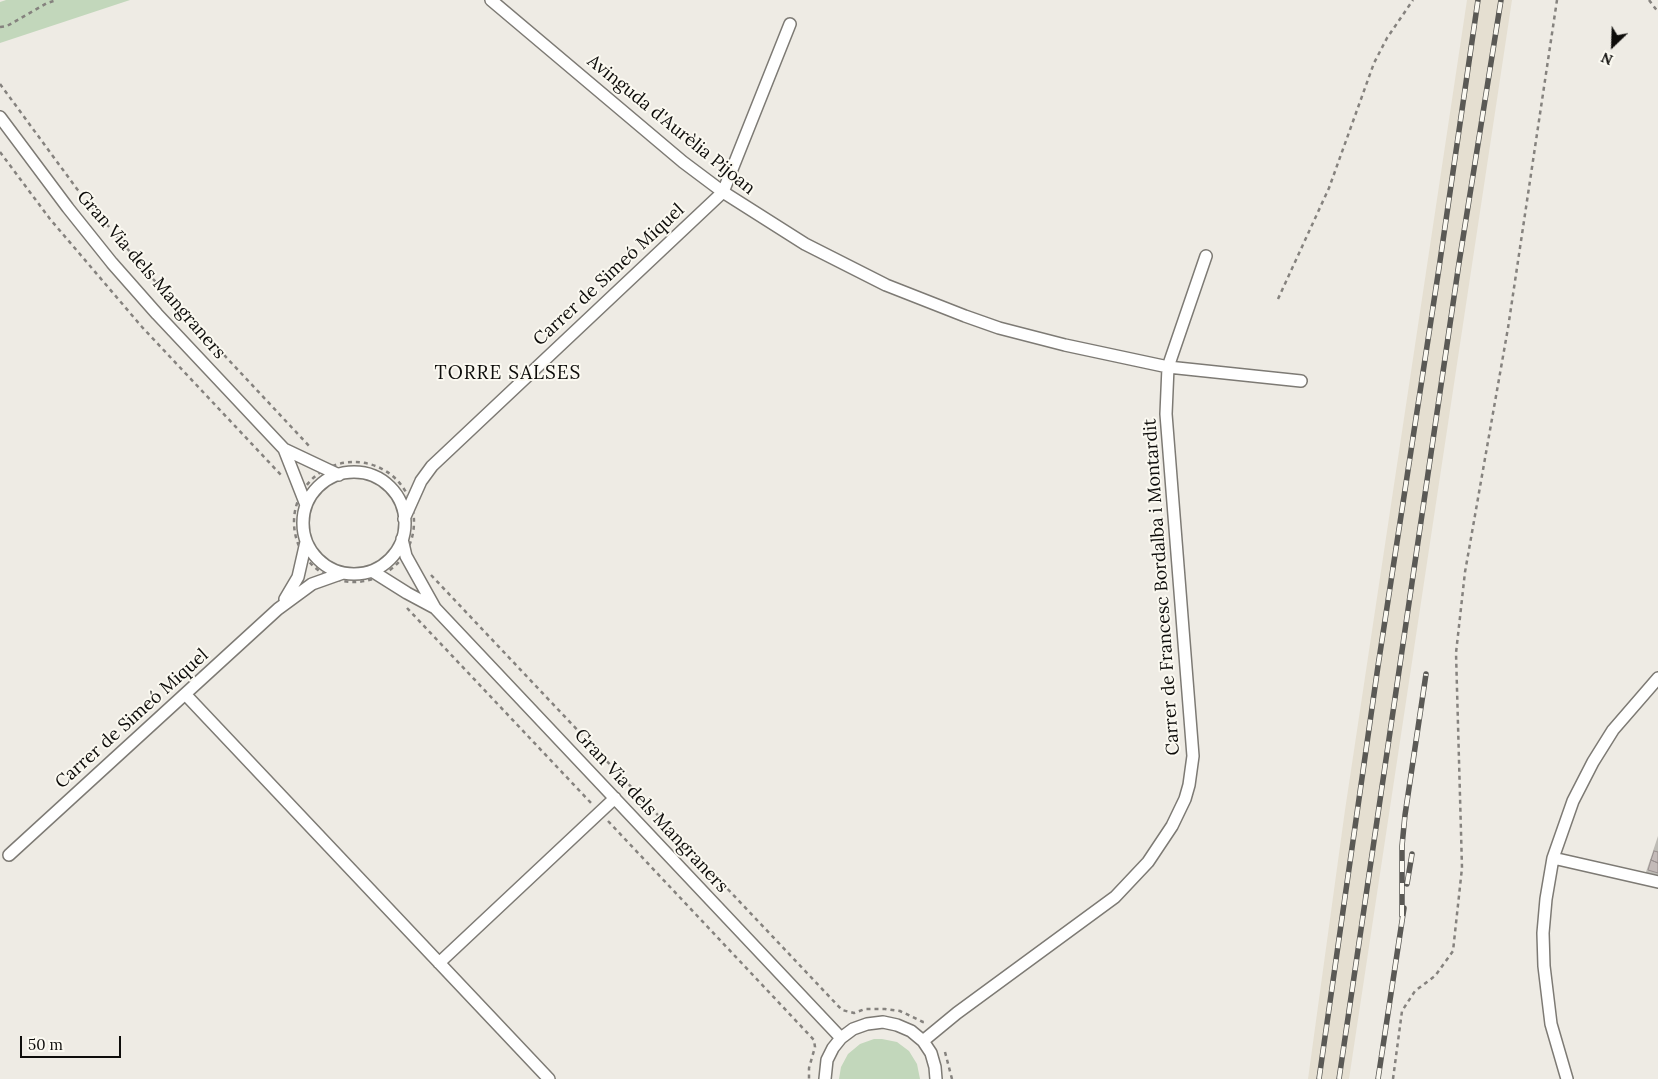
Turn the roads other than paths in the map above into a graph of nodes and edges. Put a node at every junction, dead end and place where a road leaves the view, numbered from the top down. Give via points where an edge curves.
1 (491, 0) edge
2 (790, 24) dead end
3 (0, 117) edge
4 (723, 192) junction
5 (1206, 256) dead end
6 (1168, 366) junction
7 (1301, 381) dead end
8 (284, 449) junction
9 (339, 475) junction
10 (299, 503) junction
11 (404, 520) junction
12 (409, 540) junction
13 (306, 542) junction
14 (343, 573) junction
15 (374, 577) junction
16 (435, 608) junction
17 (278, 609) junction
18 (1658, 678) edge
19 (185, 694) junction
20 (614, 798) junction
21 (9, 854) dead end
22 (1554, 858) junction
23 (1658, 882) edge
24 (439, 963) junction
25 (841, 1038) junction
26 (922, 1041) junction
27 (549, 1079) edge
28 (825, 1079) edge
29 (936, 1079) edge
30 (1567, 1079) edge

1 - 4 street, Avinguda d'Aurèlia Pijoan
2 - 4 street, Carrer de Simeó Miquel
3 - 8 street, Gran Via dels Mangraners via 112,263
4 - 6 street, Avinguda d'Aurèlia Pijoan via 828,257 938,307 1037,338
4 - 11 street, Carrer de Simeó Miquel via 432,466 421,481
5 - 6 street, Carrer de Francesc Bordalba i Montardit
6 - 7 street, Avinguda d'Aurèlia Pijoan
6 - 26 street, Carrer de Francesc Bordalba i Montardit via 1166,414 1193,756 1185,799 1148,862 1115,897
8 - 9 street, Gran Via dels Mangraners via 330,464
8 - 10 street, Gran Via dels Mangraners
9 - 10 street, Gran Via dels Mangraners
9 - 11 street, Gran Via dels Mangraners via 365,474 386,484 401,503
10 - 13 street, Gran Via dels Mangraners
11 - 12 street, Gran Via dels Mangraners
12 - 15 street, Gran Via dels Mangraners via 379,568
12 - 16 street, Gran Via dels Mangraners via 406,553
13 - 14 street, Gran Via dels Mangraners via 320,562
13 - 17 street, Carrer de Simeó Miquel via 298,577
14 - 15 street, Gran Via dels Mangraners
14 - 17 street, Carrer de Simeó Miquel via 312,584
15 - 16 street, Gran Via dels Mangraners
16 - 20 street, Gran Via dels Mangraners
17 - 19 street, Carrer de Simeó Miquel
18 - 22 street via 1613,730 1593,762 1573,801
19 - 21 street, Carrer de Simeó Miquel
19 - 24 street
20 - 24 street
20 - 25 street, Gran Via dels Mangraners
22 - 23 street
22 - 30 street via 1545,908 1544,966 1551,1024
24 - 27 street
25 - 26 street via 853,1029 883,1022 897,1025
25 - 28 street via 827,1060
26 - 29 street via 931,1053

